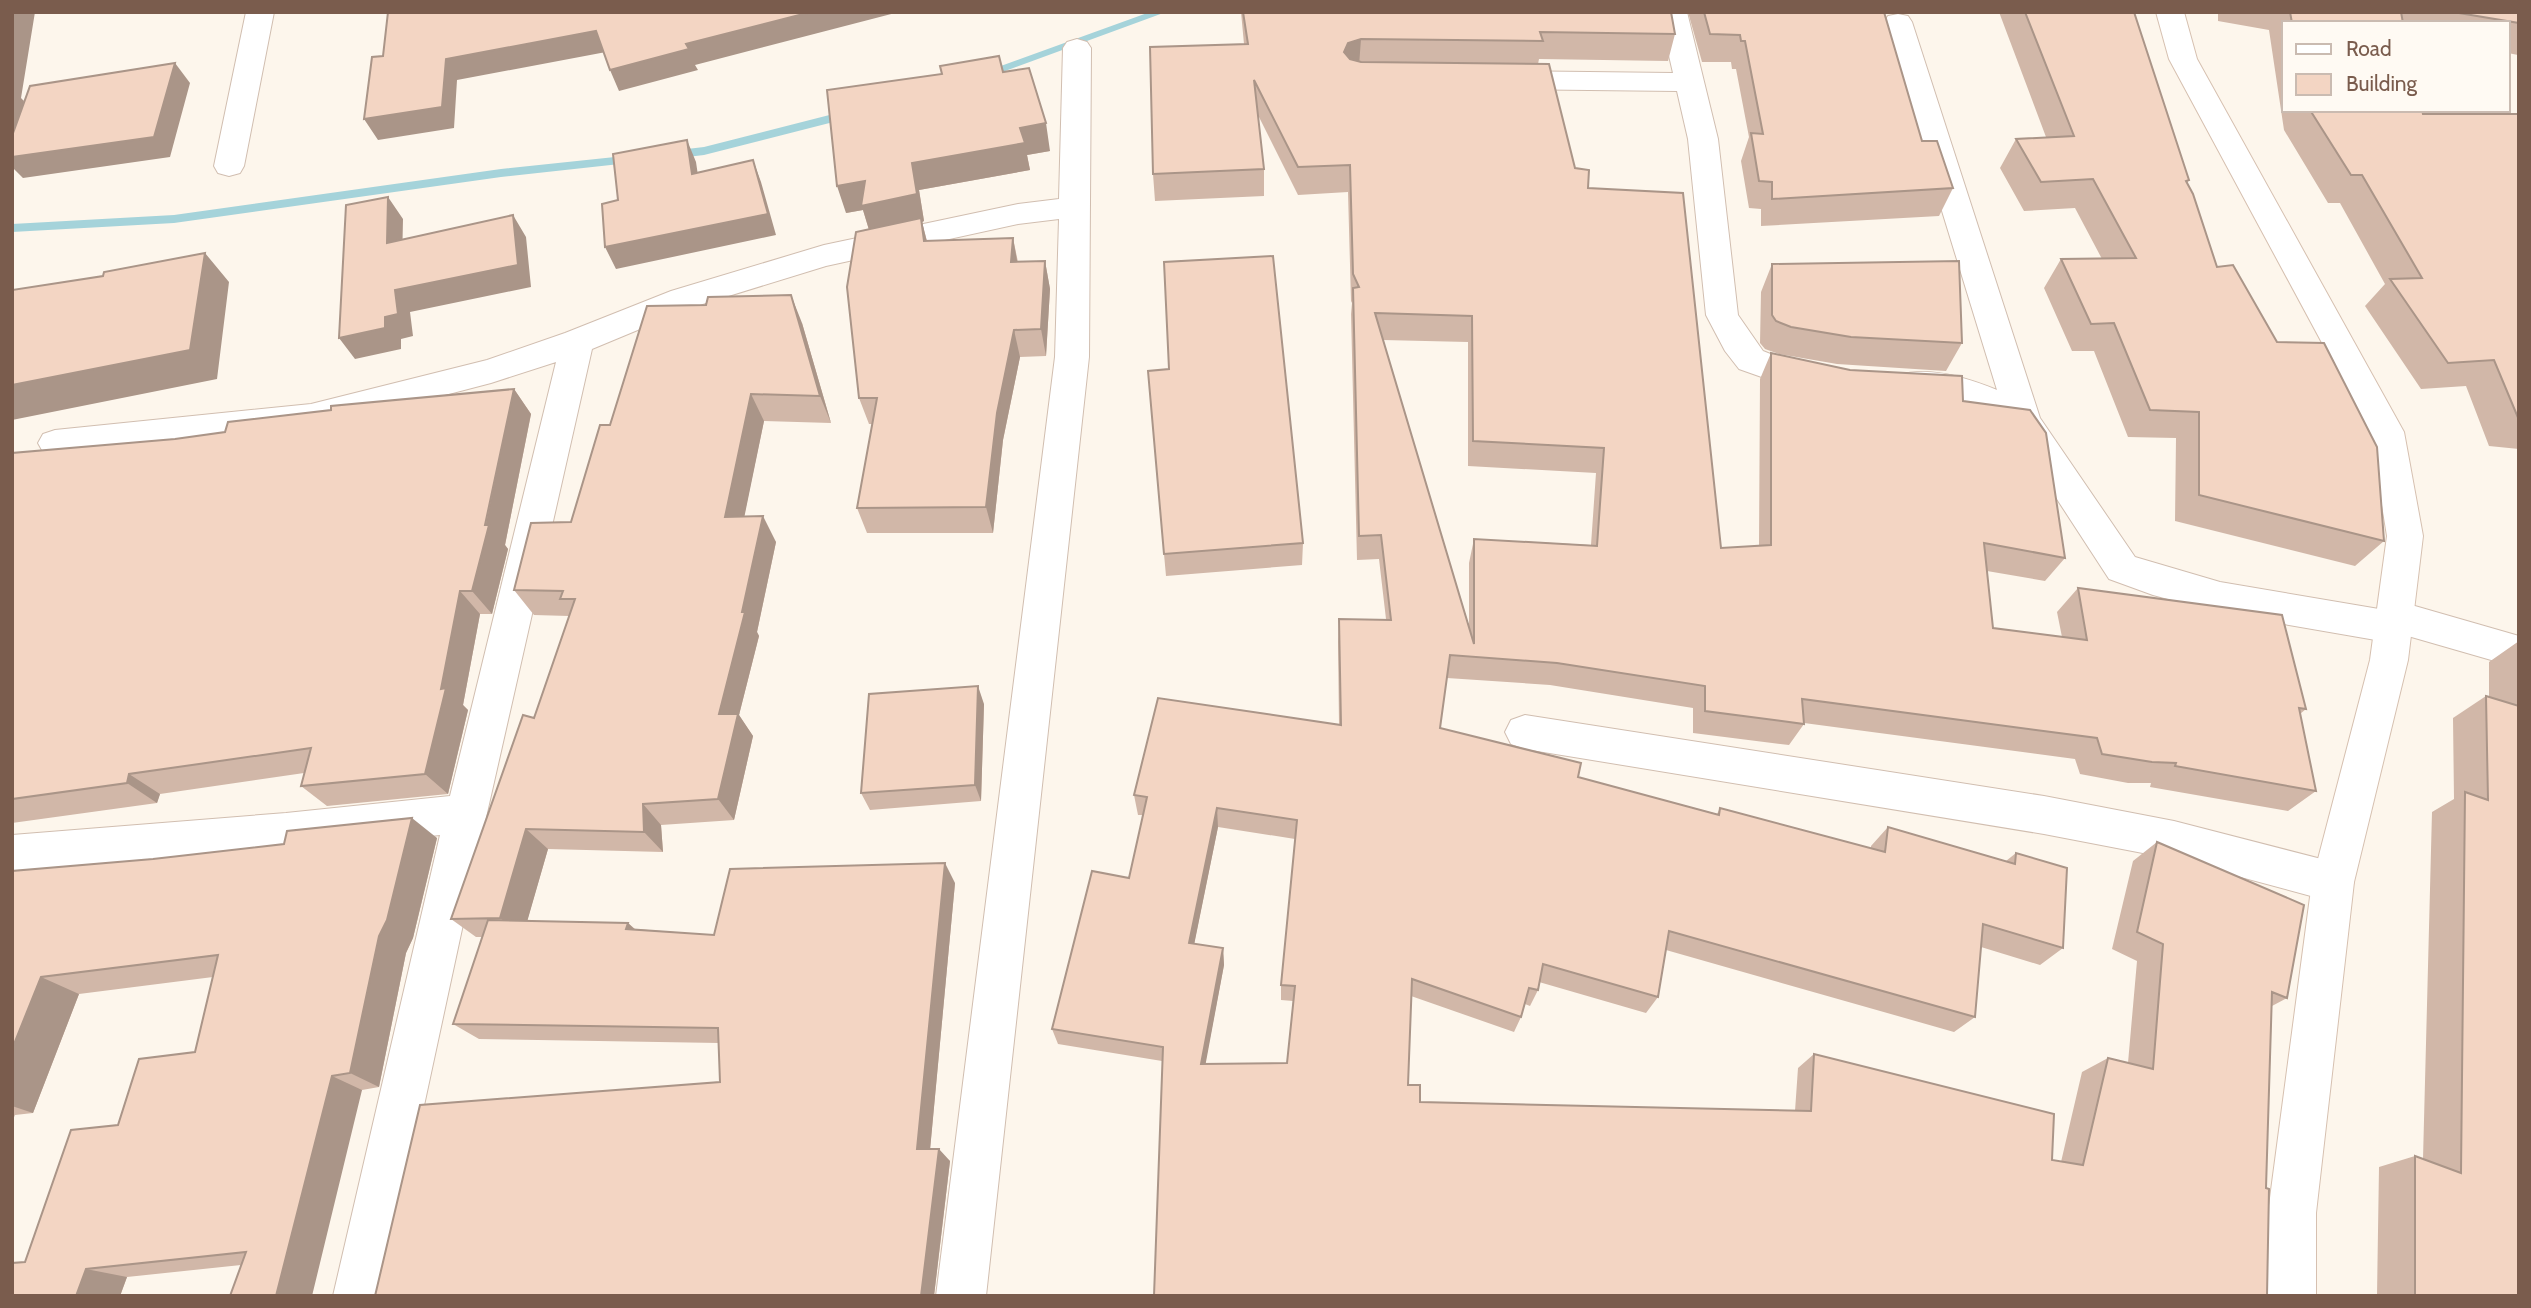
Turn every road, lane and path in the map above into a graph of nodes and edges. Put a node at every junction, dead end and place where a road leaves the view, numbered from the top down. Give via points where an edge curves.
1 (260, 12) edge
2 (1673, 12) edge
3 (2170, 12) edge
4 (1898, 22) dead end
5 (1077, 48) dead end
6 (1469, 79) edge
7 (1689, 82) junction
8 (229, 166) dead end
9 (1074, 207) junction
10 (577, 342) junction
11 (2024, 421) junction
12 (55, 443) dead end
13 (2393, 621) junction
14 (2519, 652) edge
15 (1525, 732) dead end
16 (466, 813) junction
17 (12, 854) edge
18 (2333, 882) junction
19 (358, 1296) edge
20 (961, 1296) edge
21 (2291, 1296) edge

1 - 8 street
2 - 7 street
3 - 13 street via 2183,59 2387,432 2405,536
4 - 11 street
5 - 9 street
6 - 7 street
7 - 11 street via 1703,139 1722,316 1751,360 1773,369 1863,381 1941,385 1989,398
9 - 10 street via 1018,214 824,256 682,299
9 - 20 street via 1072,357
10 - 12 street via 491,371 311,417
10 - 16 street
11 - 13 street via 2122,568 2201,593
13 - 14 street
13 - 18 street via 2389,660
15 - 18 street via 2044,815 2174,840
16 - 17 street
16 - 19 street
18 - 21 street via 2292,1213

